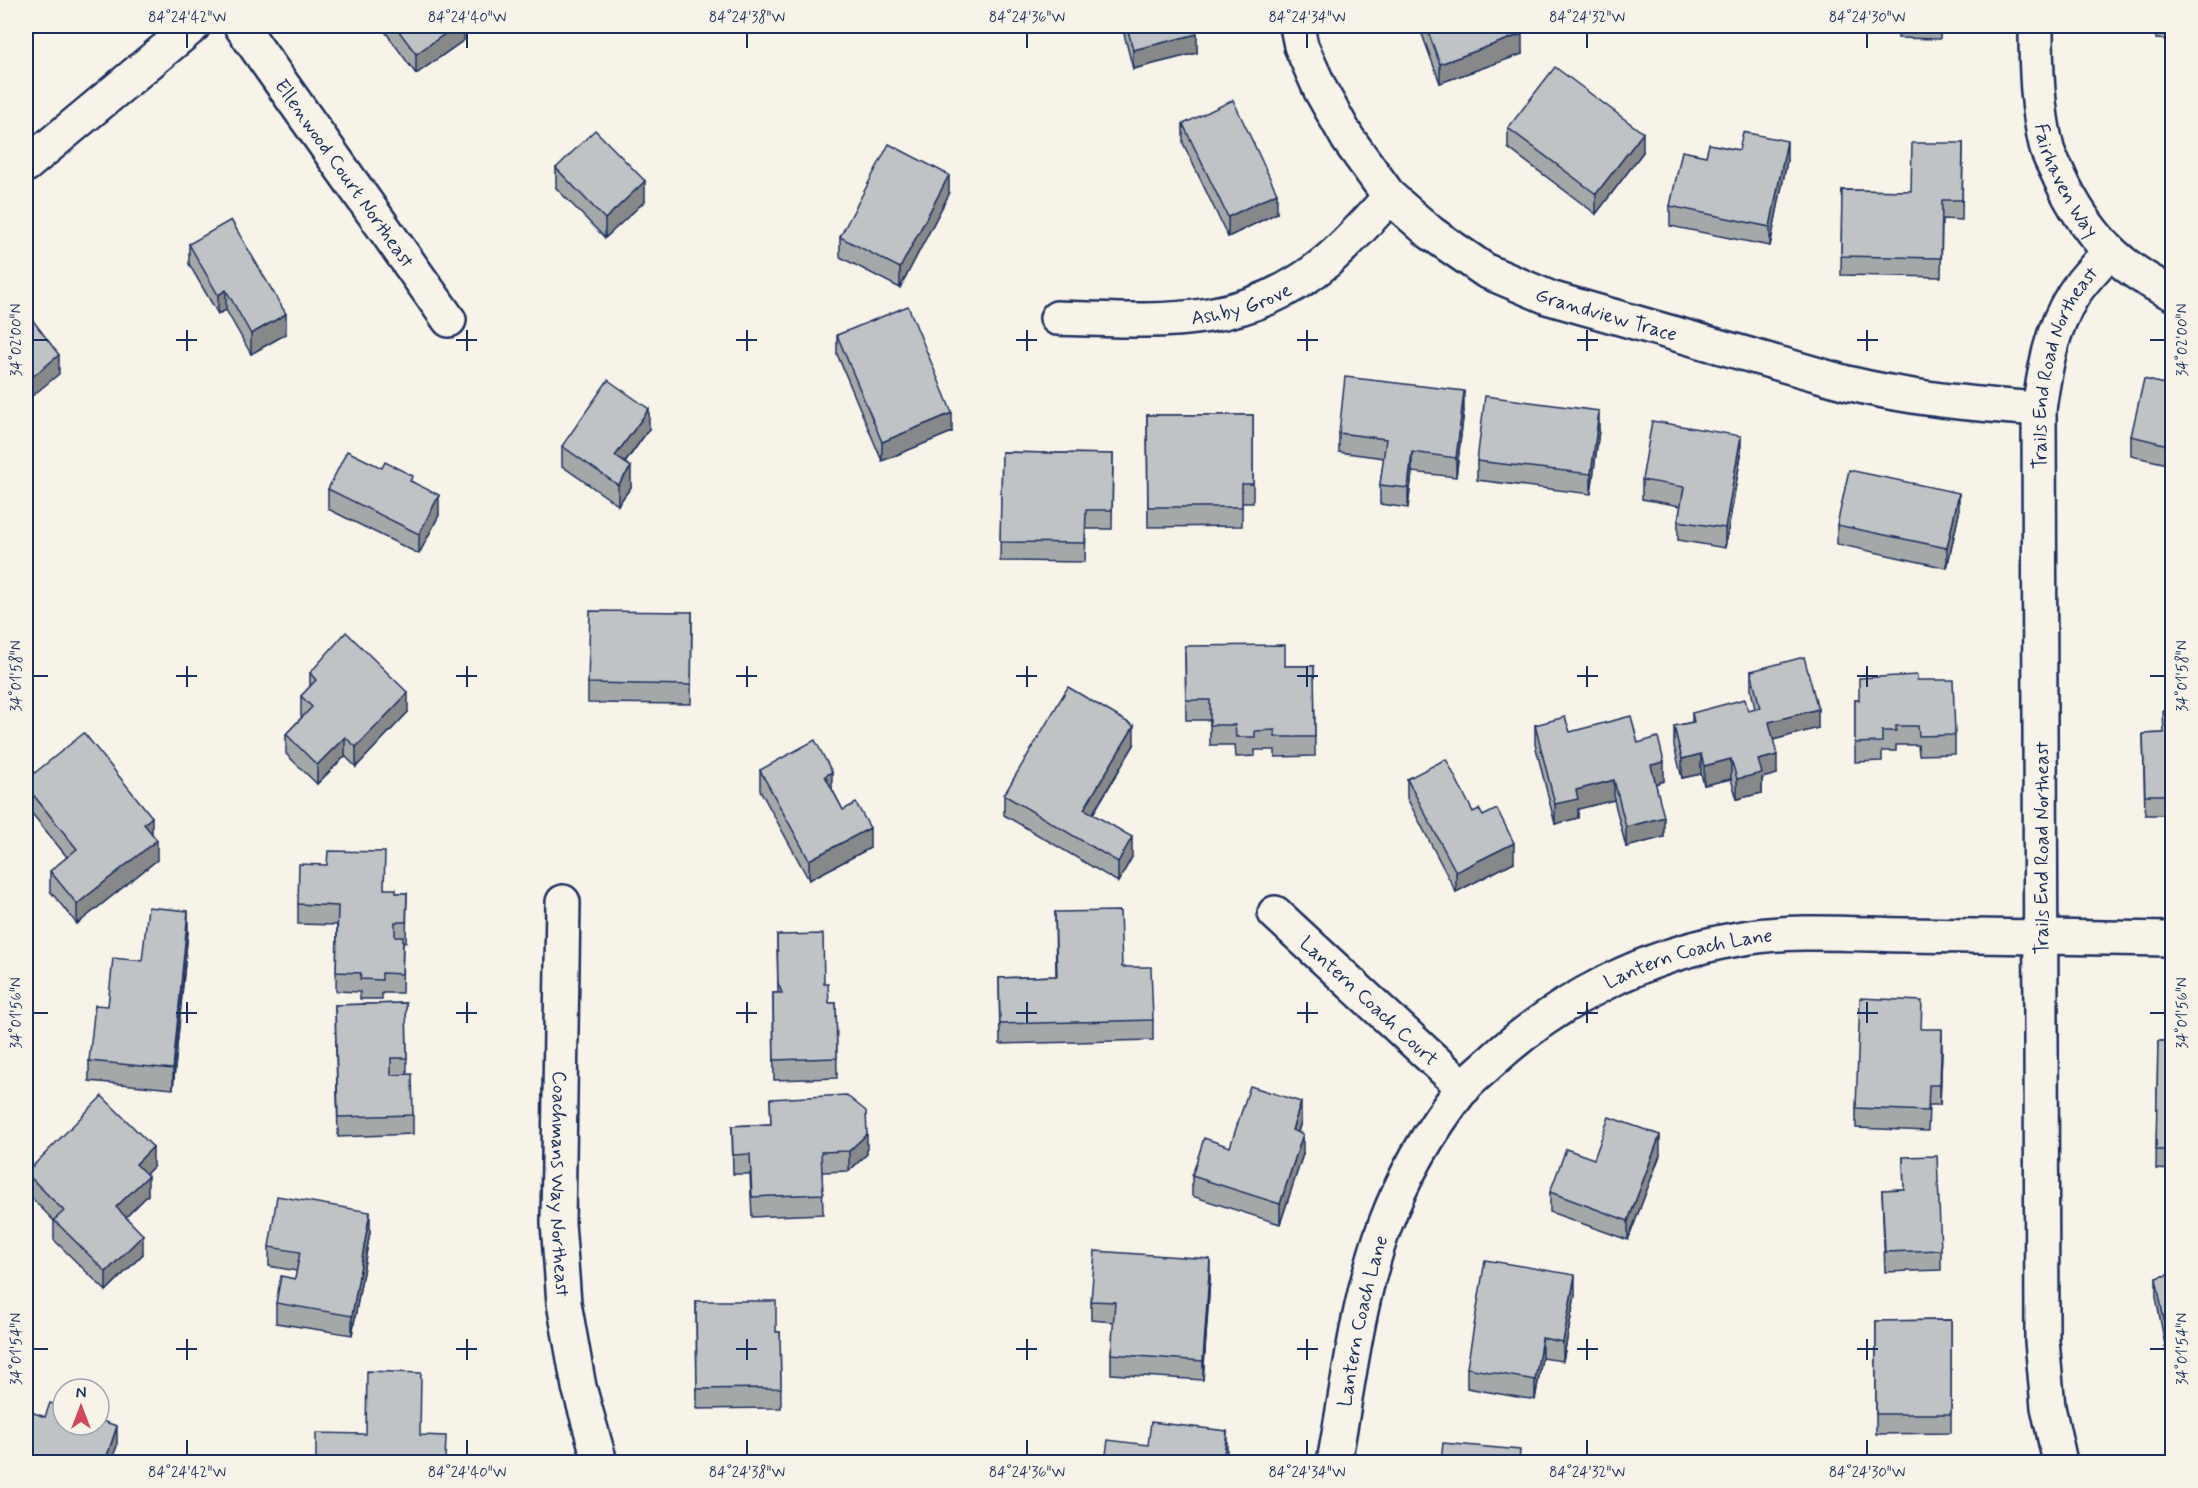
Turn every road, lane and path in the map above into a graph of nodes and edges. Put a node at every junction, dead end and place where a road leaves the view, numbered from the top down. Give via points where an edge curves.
1 (193, 26) edge
2 (241, 26) edge
3 (1297, 26) edge
4 (2036, 26) edge
5 (26, 165) edge
6 (1390, 197) junction
7 (2109, 252) junction
8 (2172, 293) edge
9 (1057, 318) dead end
10 (449, 320) dead end
11 (2039, 409) junction
12 (563, 902) dead end
13 (1275, 913) dead end
14 (2041, 937) junction
15 (2172, 939) edge
16 (1464, 1088) junction
17 (600, 1462) edge
18 (1334, 1462) edge
19 (2060, 1462) edge

1 - 5 street
2 - 10 street, Ellenwood Court Northeast
3 - 6 street, Grandview Trace via 1301,46 1321,91 1348,139
4 - 7 street, Fairhaven Way via 2036,87 2048,151 2073,205
6 - 9 street, Ashby Grove via 1326,262 1261,302 1210,317 1143,321
6 - 11 street, Grandview Trace via 1431,233 1486,271 1550,298 1890,393
7 - 8 street, Fairhaven Way via 2149,282
7 - 11 street, Trails End Road Northeast via 2074,292 2059,319 2046,356
11 - 14 street, Trails End Road Northeast
12 - 17 street, Coachmans Way Northeast via 558,1223 564,1303 575,1366
13 - 16 street, Lantern Coach Court
14 - 15 street, Lantern Coach Lane
14 - 16 street, Lantern Coach Lane via 1800,933 1738,939 1677,954 1617,977 1561,1007 1510,1045
14 - 19 street, Trails End Road Northeast via 2042,1341 2048,1407
16 - 18 street, Lantern Coach Lane via 1408,1173 1385,1225 1360,1310

